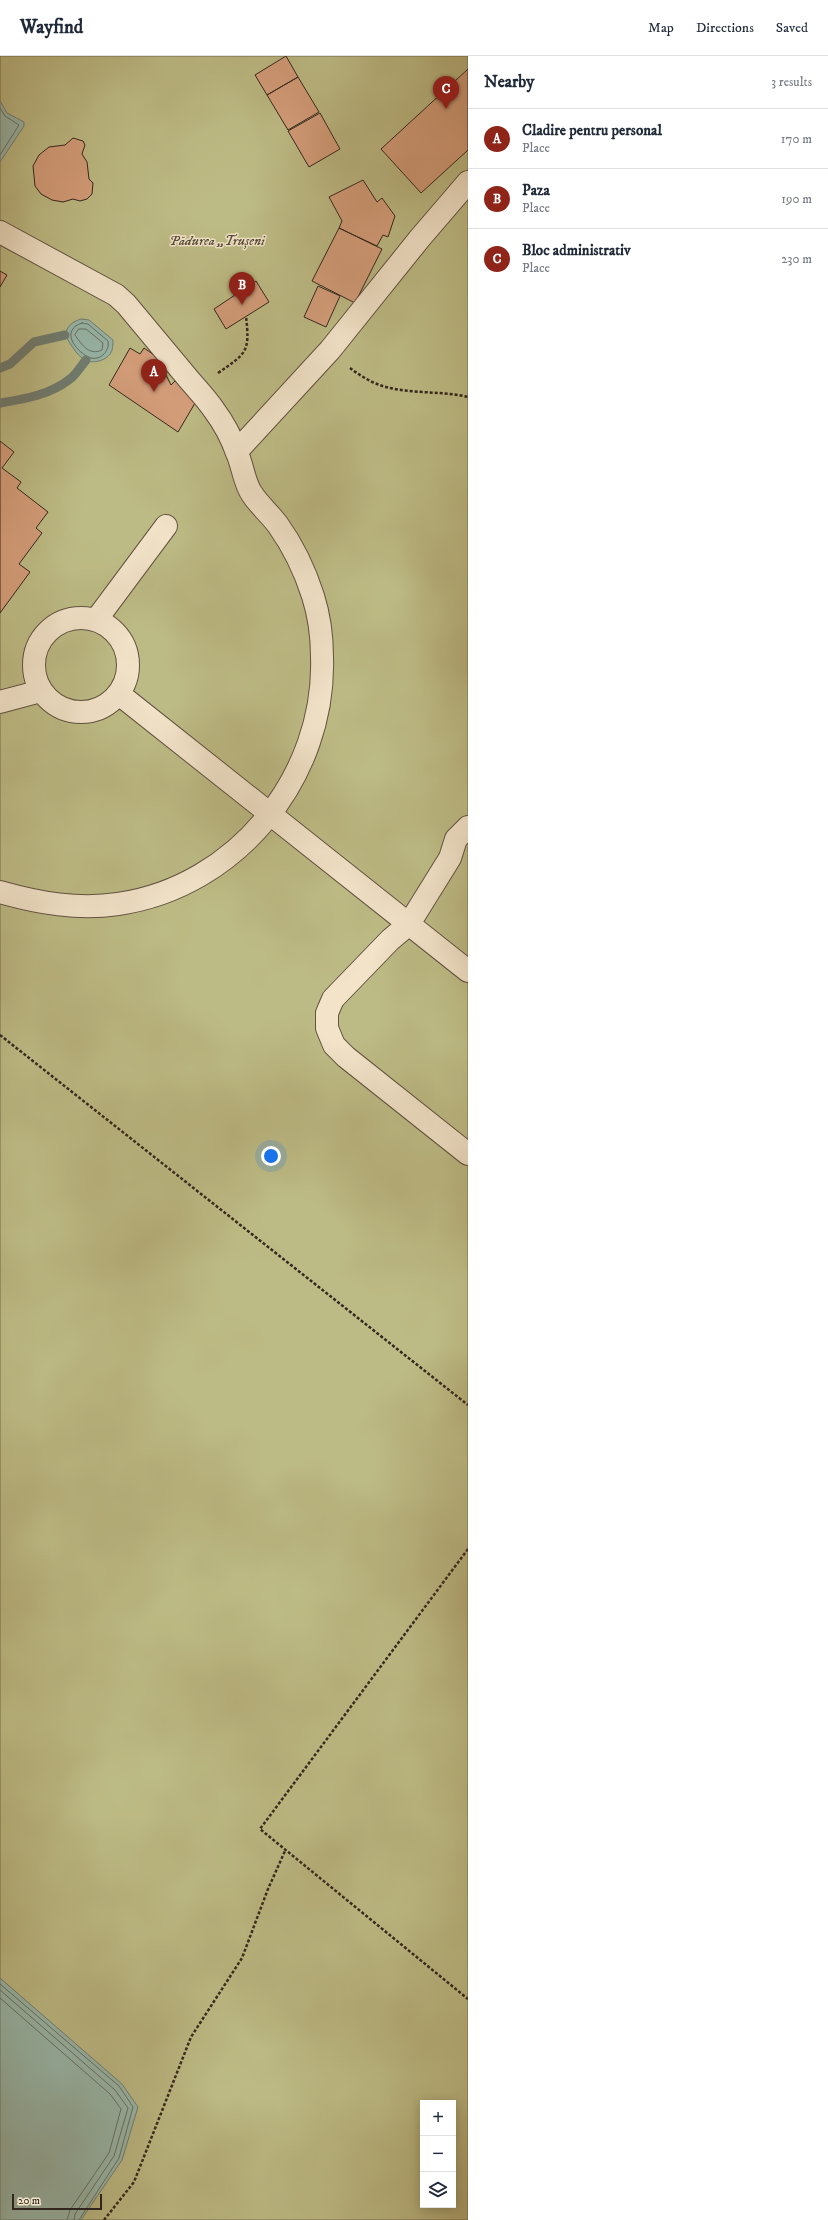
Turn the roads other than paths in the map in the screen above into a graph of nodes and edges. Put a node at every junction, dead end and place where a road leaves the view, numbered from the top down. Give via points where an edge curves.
1 (468, 182) edge
2 (0, 232) edge
3 (237, 451) junction
4 (166, 526) dead end
5 (96, 620) junction
6 (41, 691) junction
7 (119, 694) junction
8 (0, 702) edge
9 (270, 816) junction
10 (468, 827) edge
11 (0, 892) edge
12 (409, 924) junction
13 (468, 971) edge
14 (468, 1154) edge

1 - 3 lane via 330,350
2 - 3 lane via 116,295 126,304 214,410
3 - 9 lane via 251,494 278,525 299,560 314,598 322,638 323,679 317,720 304,759 285,795
4 - 5 lane
5 - 6 lane via 79,618 63,621 49,630 39,643 34,659 34,676
5 - 7 lane via 120,637 127,651 129,666 126,681
6 - 7 lane via 51,702 64,710 79,713 94,712 108,705
6 - 8 lane
7 - 9 lane
9 - 11 lane via 230,856 196,878 158,894 118,904 77,906 37,902
9 - 12 lane
10 - 12 lane via 456,839 450,858
12 - 13 lane
12 - 14 lane via 333,999 327,1013 327,1028 334,1044 346,1057

